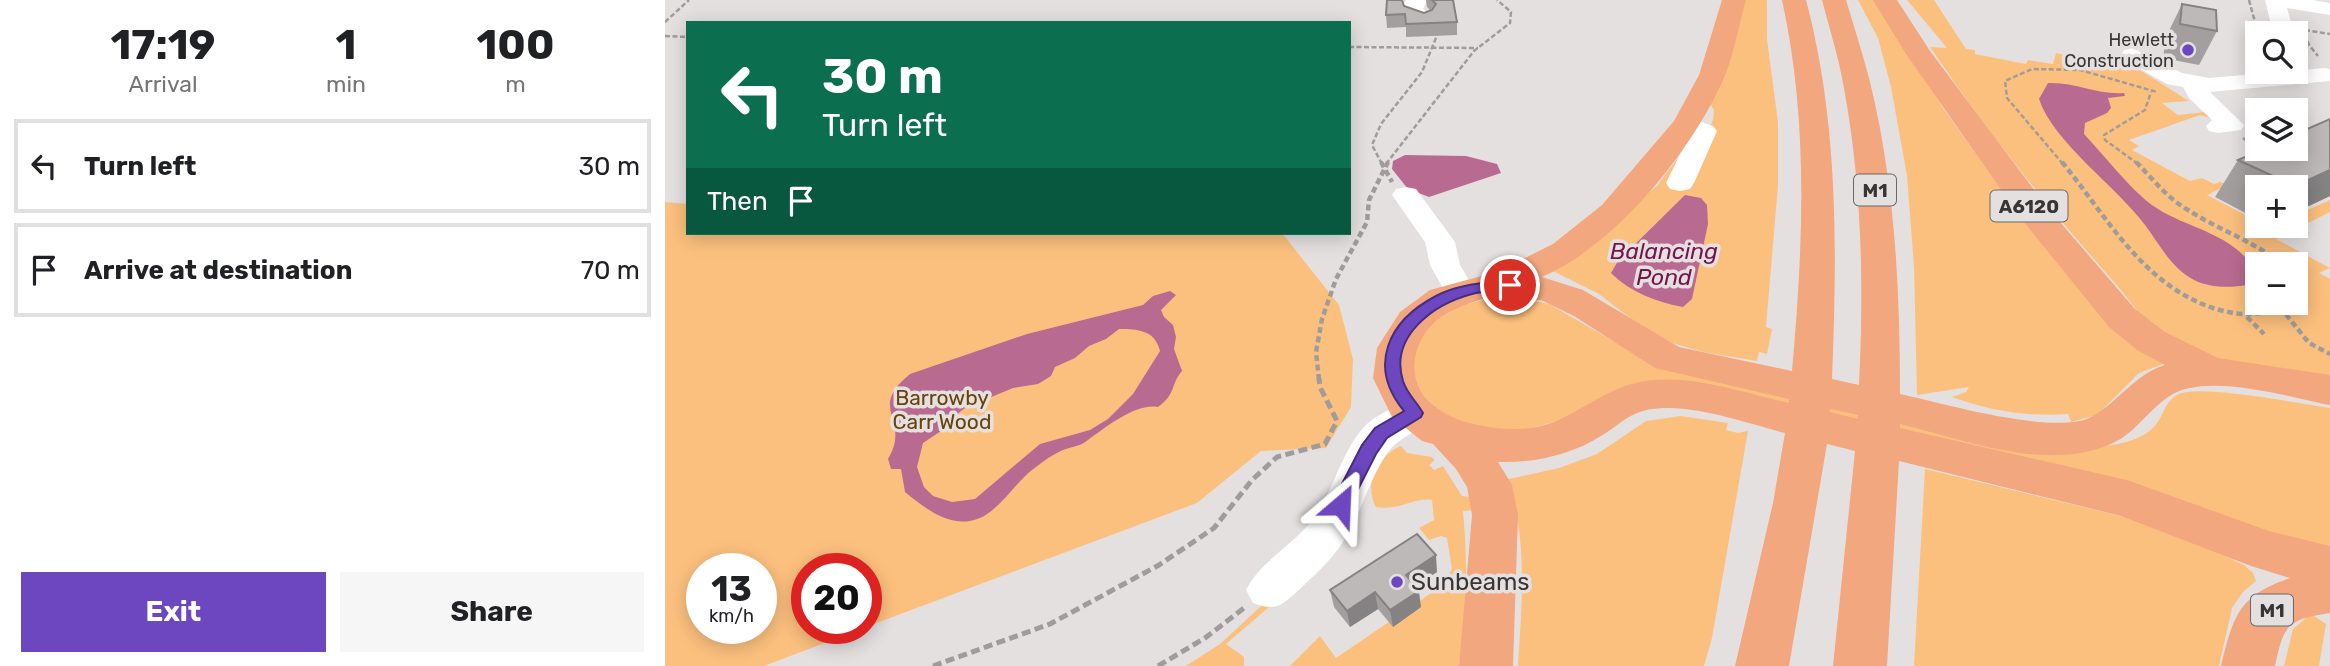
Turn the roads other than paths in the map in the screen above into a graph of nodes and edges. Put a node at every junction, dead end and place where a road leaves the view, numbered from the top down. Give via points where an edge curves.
1 (1734, 0) edge
2 (1794, 0) edge
3 (1834, 0) edge
4 (1885, 0) edge
5 (2281, 1) edge
6 (2330, 9) edge
7 (2283, 21) edge
8 (2132, 55) dead end
9 (2308, 60) edge
10 (2326, 71) edge
11 (2197, 84) junction
12 (2245, 119) edge
13 (1687, 124) junction
14 (1680, 183) dead end
15 (1406, 195) dead end
16 (1473, 289) junction
17 (2213, 373) junction
18 (2330, 390) edge
19 (1432, 424) junction
20 (2330, 567) edge
21 (1268, 590) road end
22 (2330, 591) edge
23 (1486, 666) edge
24 (1762, 666) edge
25 (1860, 666) edge
26 (2248, 666) edge

1 - 13 highway via 1712,75
2 - 24 highway via 1805,39 1814,105 1819,188 1813,372 1805,449
3 - 25 highway, M1 via 1864,111 1876,197 1882,385
4 - 17 highway, A6120 via 2027,204 2122,318 2151,341
5 - 6 street
5 - 7 street
8 - 11 street via 2175,79
9 - 10 street
10 - 11 street
11 - 12 street via 2194,89 2215,116
13 - 14 street via 1704,131
13 - 16 highway via 1614,212 1565,251 1529,270
15 - 16 street via 1440,242 1448,272
16 - 17 highway via 1534,287 1557,293 1578,301 1646,348 1669,358 1997,430 2057,437 2091,435 2111,427 2166,380 2181,374
16 - 19 highway via 1425,309 1401,334 1394,350 1392,366 1402,398
17 - 18 highway
19 - 20 highway via 1490,445 1533,444 1572,433 1637,397 1698,397 2127,499 2268,551
19 - 21 street via 1381,433 1331,526 1306,557
19 - 23 highway via 1472,457 1489,485 1495,515
22 - 26 highway, M1 via 2297,597 2270,611 2258,626

